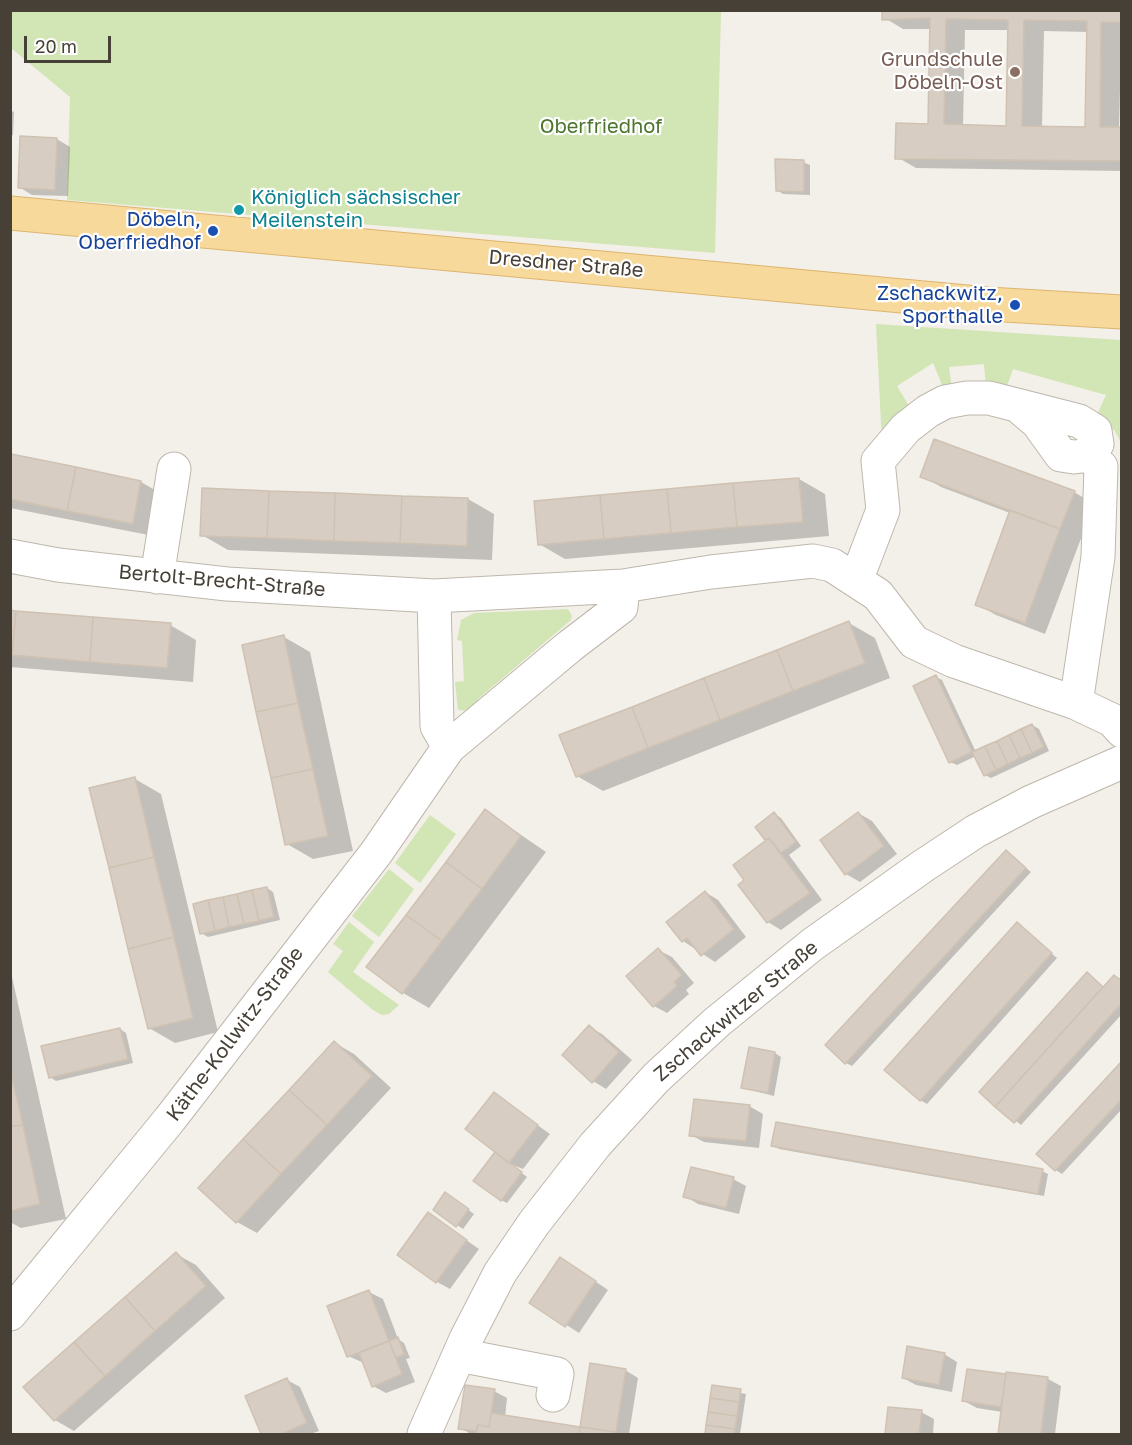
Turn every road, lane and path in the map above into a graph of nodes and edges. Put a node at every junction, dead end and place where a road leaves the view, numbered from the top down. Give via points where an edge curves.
1 (10, 213) edge
2 (1122, 312) edge
3 (174, 469) dead end
4 (10, 556) edge
5 (850, 576) junction
6 (157, 577) junction
7 (623, 586) junction
8 (434, 596) junction
9 (1076, 703) junction
10 (1122, 731) edge
11 (449, 747) junction
12 (1122, 762) edge
13 (10, 1314) edge
14 (459, 1355) junction
15 (553, 1395) dead end
16 (424, 1434) edge

1 - 2 main road, Dresdner Straße via 964,302
3 - 6 street
4 - 6 street, Bertolt-Brecht-Straße
5 - 7 street via 832,565 813,561
5 - 9 street via 878,595 914,642 954,661
5 - 9 street via 862,565 882,510 878,461 906,428 945,402 989,398 1018,406 1038,423 1061,454 1090,454 1101,467 1098,557
6 - 8 street, Bertolt-Brecht-Straße via 314,591
7 - 8 street
7 - 11 street, Käthe-Kollwitz-Straße via 621,606
8 - 11 street via 437,726
9 - 10 street via 1112,720
11 - 13 street, Käthe-Kollwitz-Straße via 375,853 164,1128
12 - 14 street, Zschackwitzer Straße via 976,831 813,944 717,1022 656,1078 561,1187 500,1273
14 - 15 street via 557,1374
14 - 16 street, Zschackwitzer Straße

